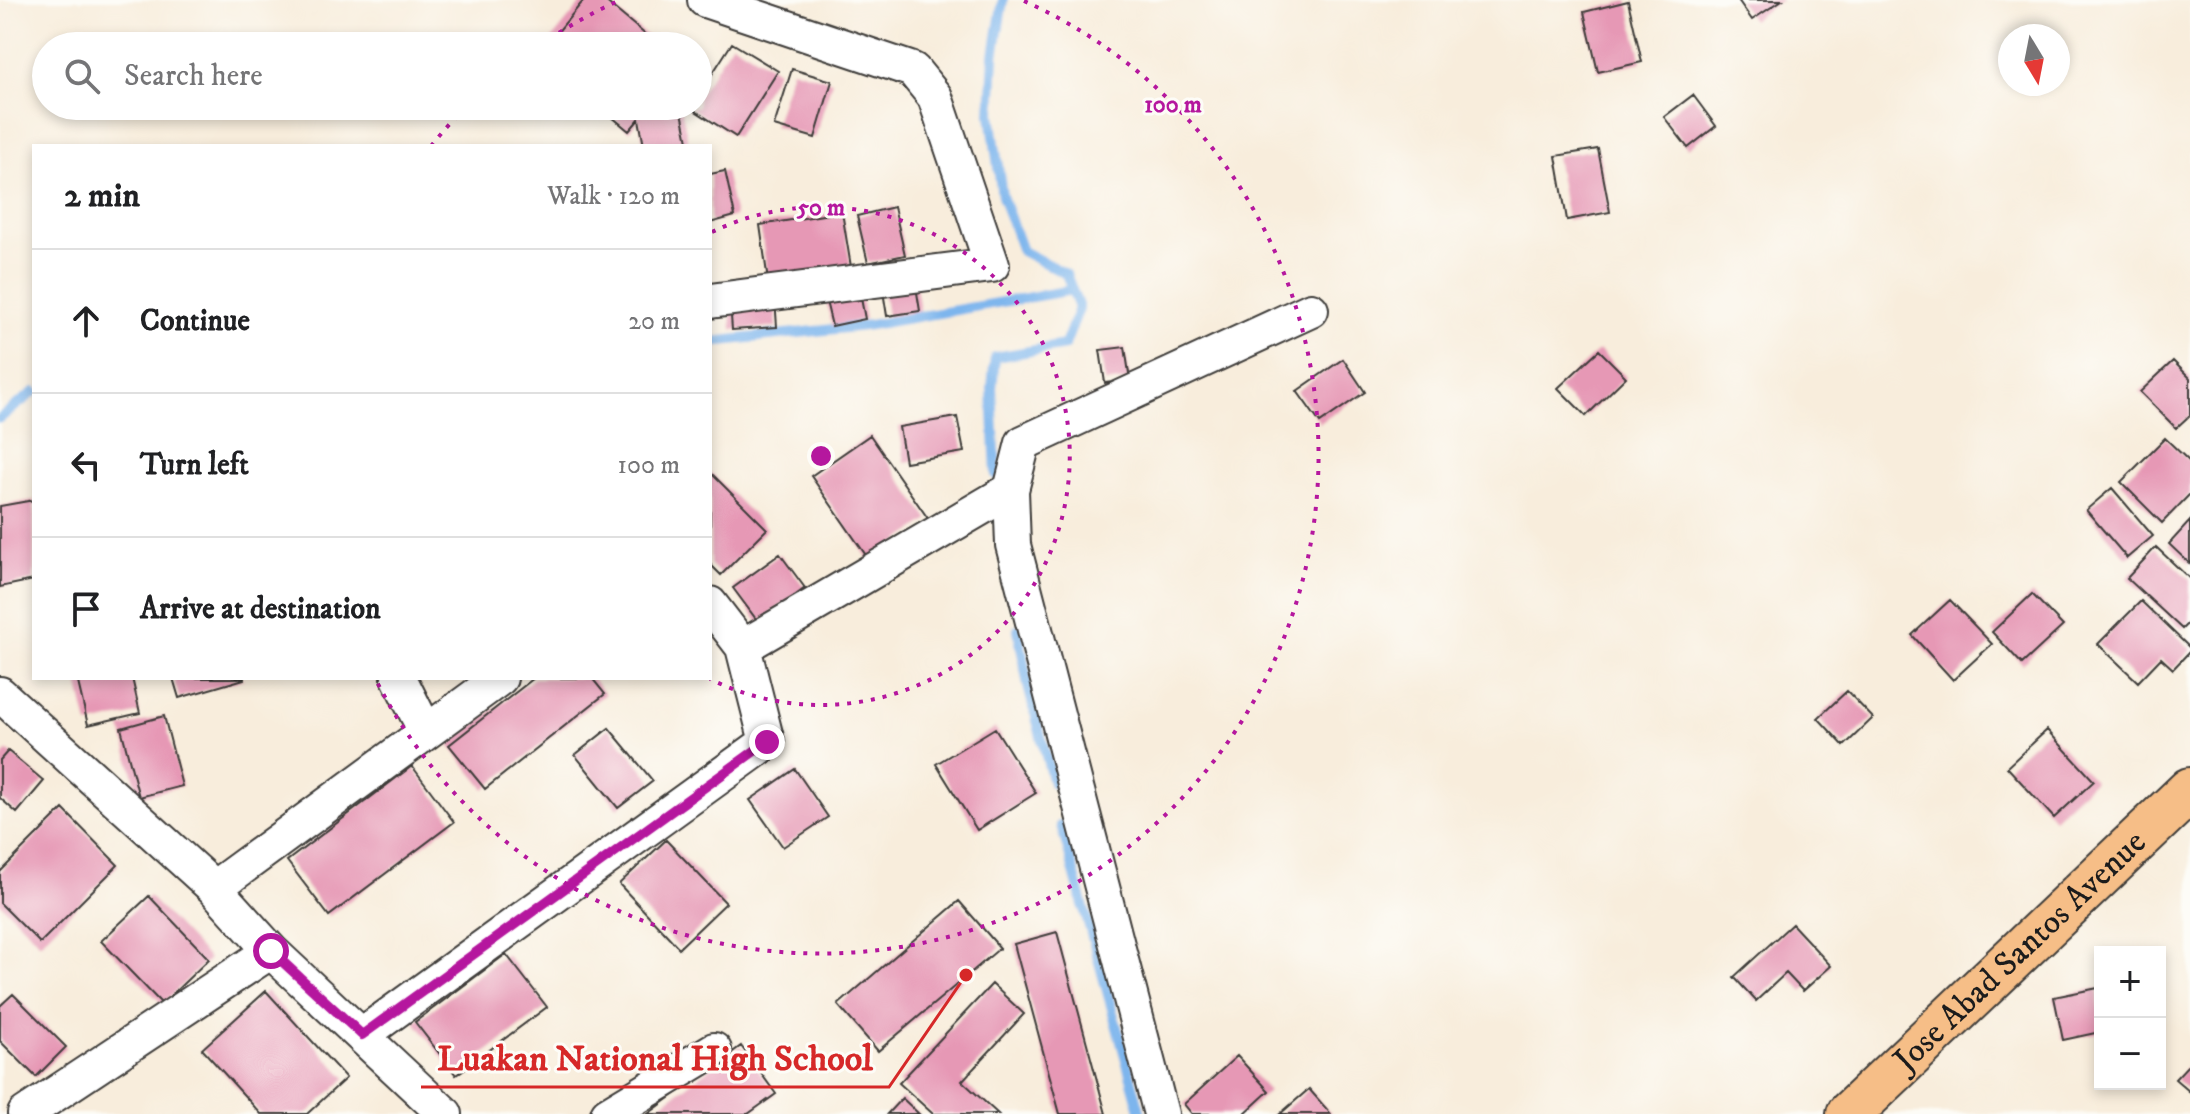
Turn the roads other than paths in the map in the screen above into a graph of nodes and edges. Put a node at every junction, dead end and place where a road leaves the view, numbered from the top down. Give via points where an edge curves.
1 (705, 0) edge
2 (712, 301) edge
3 (1311, 310) dead end
4 (1011, 490) junction
5 (712, 607) edge
6 (743, 647) junction
7 (400, 680) edge
8 (497, 680) edge
9 (0, 694) edge
10 (426, 732) junction
11 (2190, 790) edge
12 (214, 888) junction
13 (271, 951) junction
14 (362, 1035) junction
15 (714, 1050) dead end
16 (25, 1114) edge
17 (445, 1114) edge
18 (608, 1114) edge
19 (1161, 1114) edge
20 (1849, 1114) edge

1 - 2 street via 913,70 935,97 992,265
3 - 4 street via 1023,443
4 - 6 street
4 - 19 street via 1013,545
5 - 6 street
6 - 14 street via 767,742
7 - 10 street
8 - 10 street
9 - 12 street
10 - 12 street
11 - 20 highway, Jose Abad Santos Avenue
12 - 13 street
13 - 14 street
13 - 16 street
14 - 17 street
15 - 18 street

